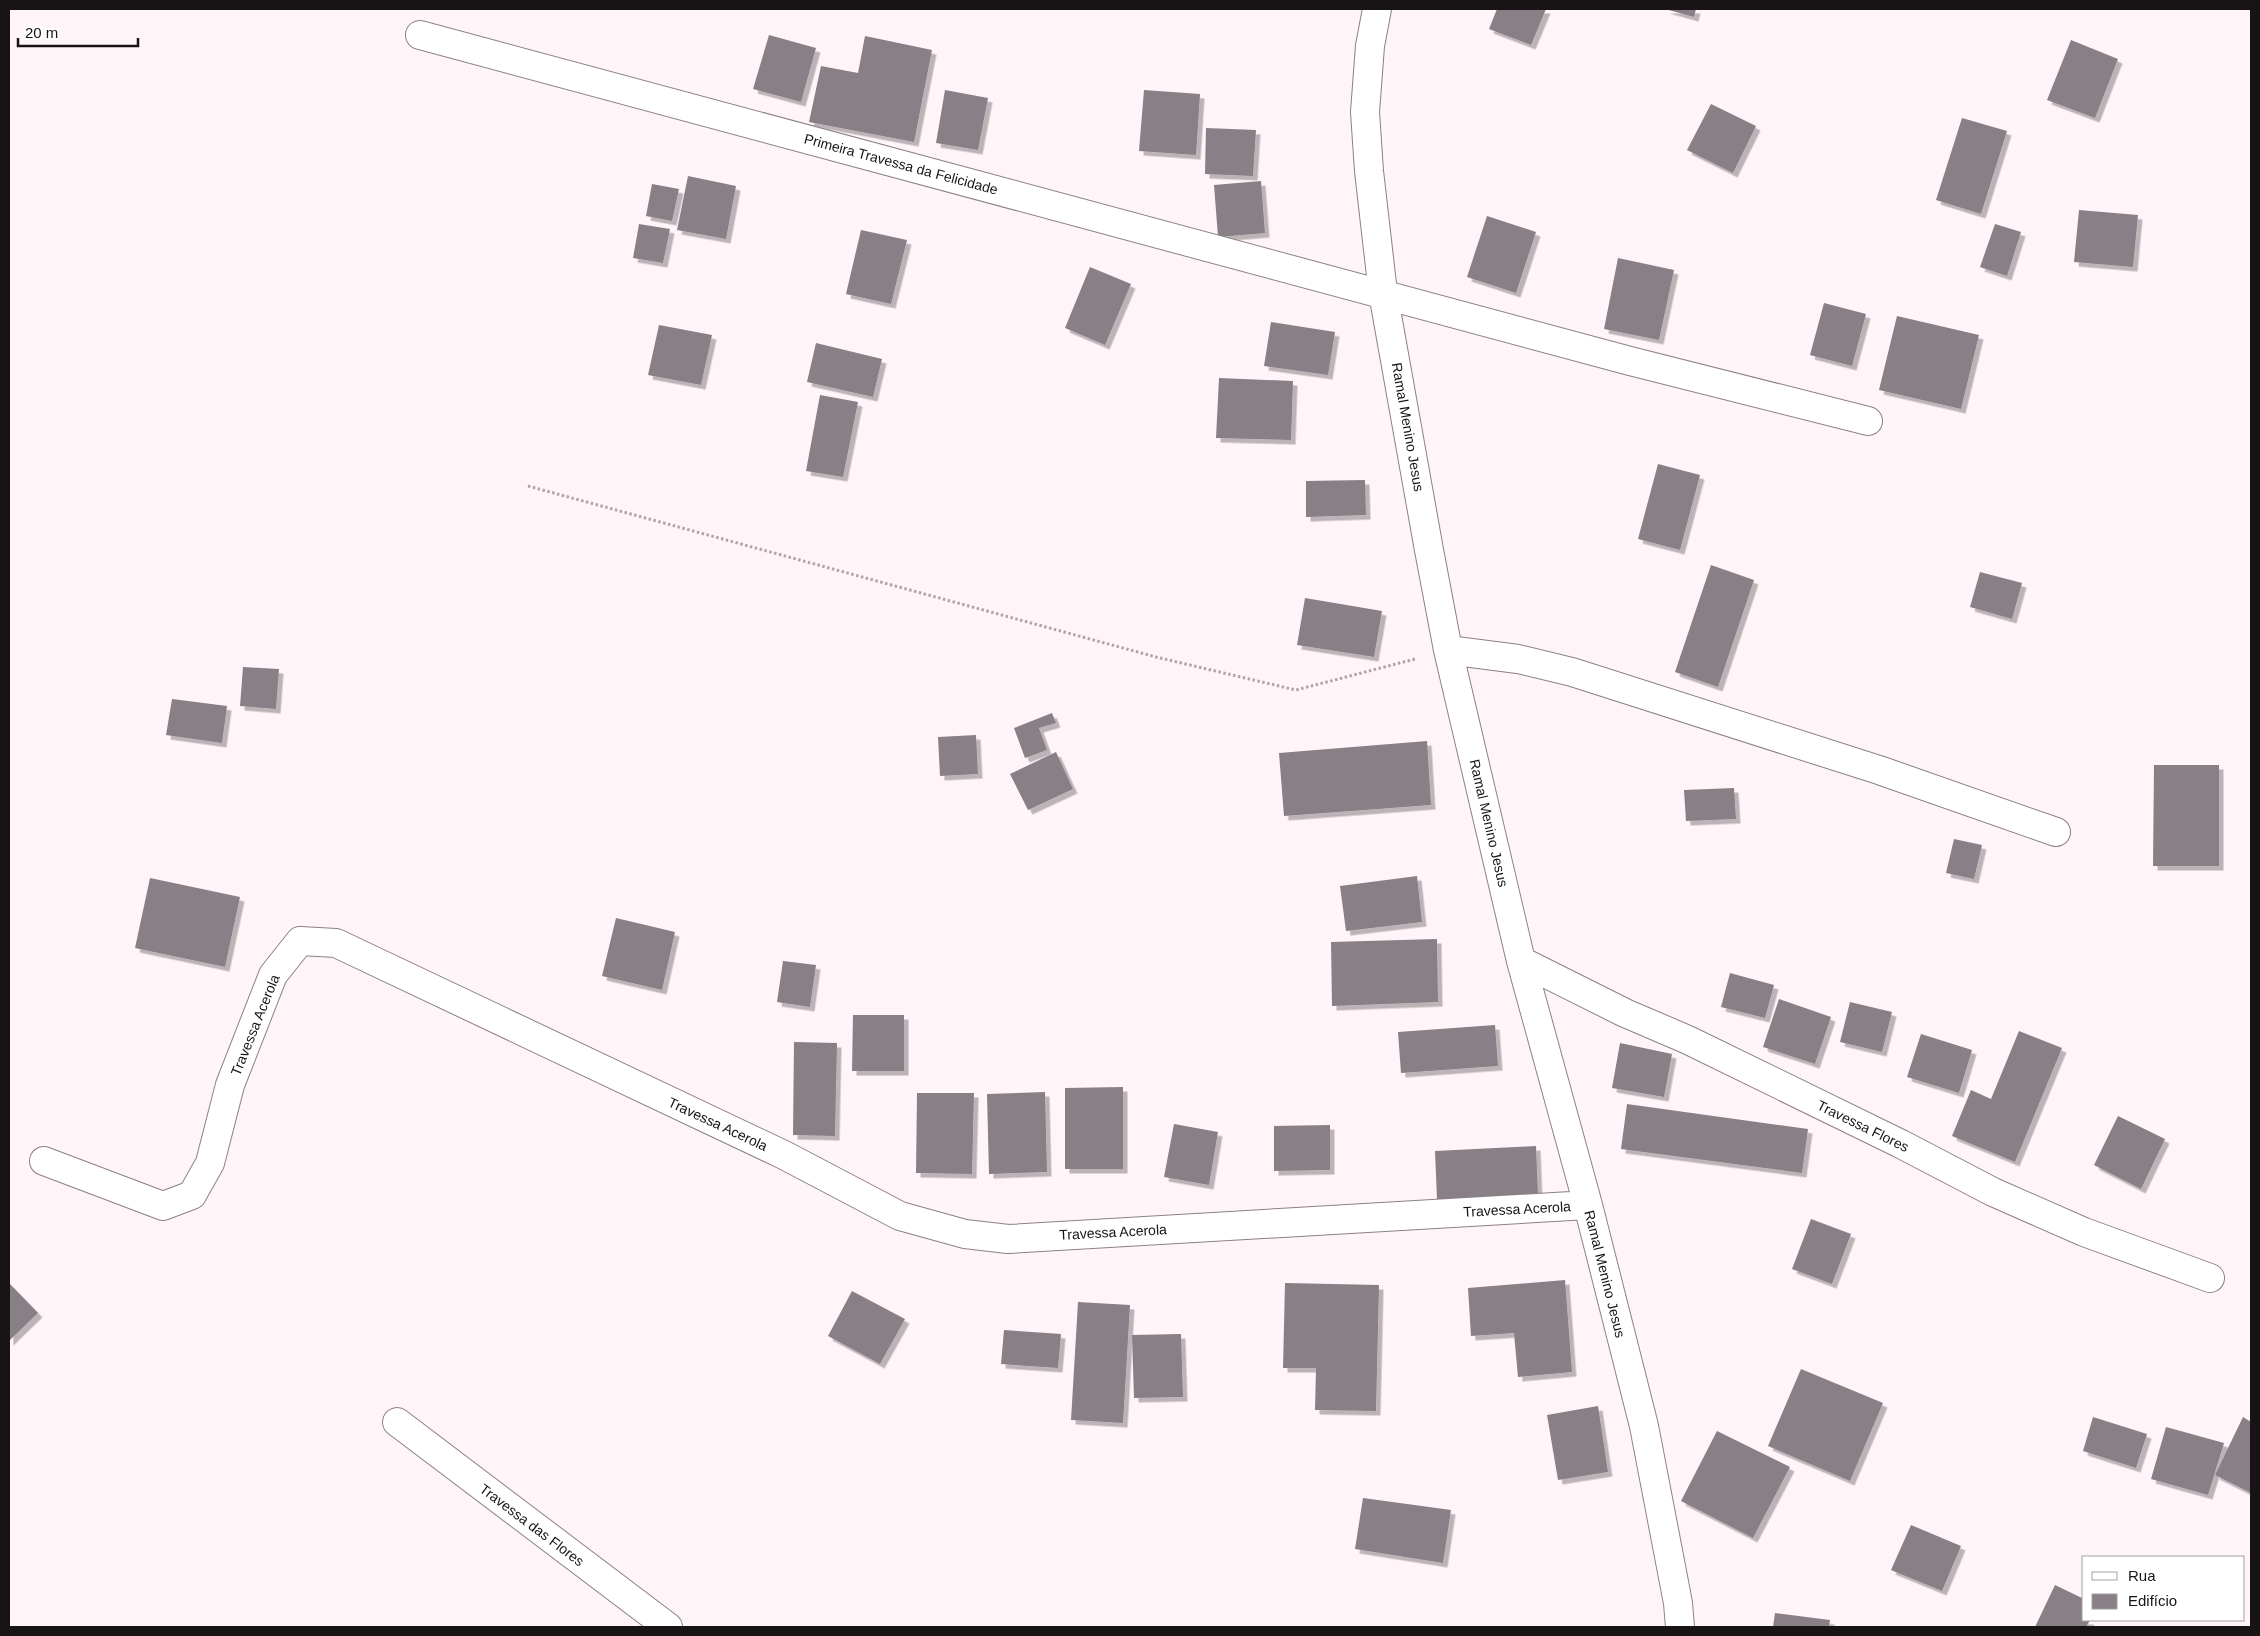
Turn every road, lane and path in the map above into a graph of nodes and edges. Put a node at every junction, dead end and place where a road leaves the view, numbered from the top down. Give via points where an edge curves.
1 (1377, 9) edge
2 (420, 35) dead end
3 (1383, 293) junction
4 (1868, 421) dead end
5 (528, 486) dead end
6 (1448, 650) junction
7 (2056, 832) dead end
8 (1521, 961) junction
9 (44, 1161) dead end
10 (1588, 1205) junction
11 (2210, 1278) dead end
12 (397, 1422) dead end
13 (668, 1627) edge
14 (1680, 1627) edge

1 - 3 street, Ramal Menino Jesus via 1370,46 1365,112
2 - 3 street, Primeira Travessa da Felicidade
3 - 4 street, Primeira Travessa da Felicidade via 1630,361
3 - 6 street, Ramal Menino Jesus
5 - 6 path via 1156,657 1296,690
6 - 7 street via 1518,659 1572,672 1879,770
6 - 8 street, Ramal Menino Jesus
8 - 10 street, Ramal Menino Jesus
8 - 11 street, Travessa Flores via 1993,1192 2084,1232
9 - 10 street, Travessa Acerola via 162,1206 192,1194 210,1163 230,1085 273,975 300,942 309,942 336,943 784,1155 900,1216 965,1234 1008,1239
10 - 14 street, Ramal Menino Jesus via 1644,1426
12 - 13 street, Travessa das Flores

